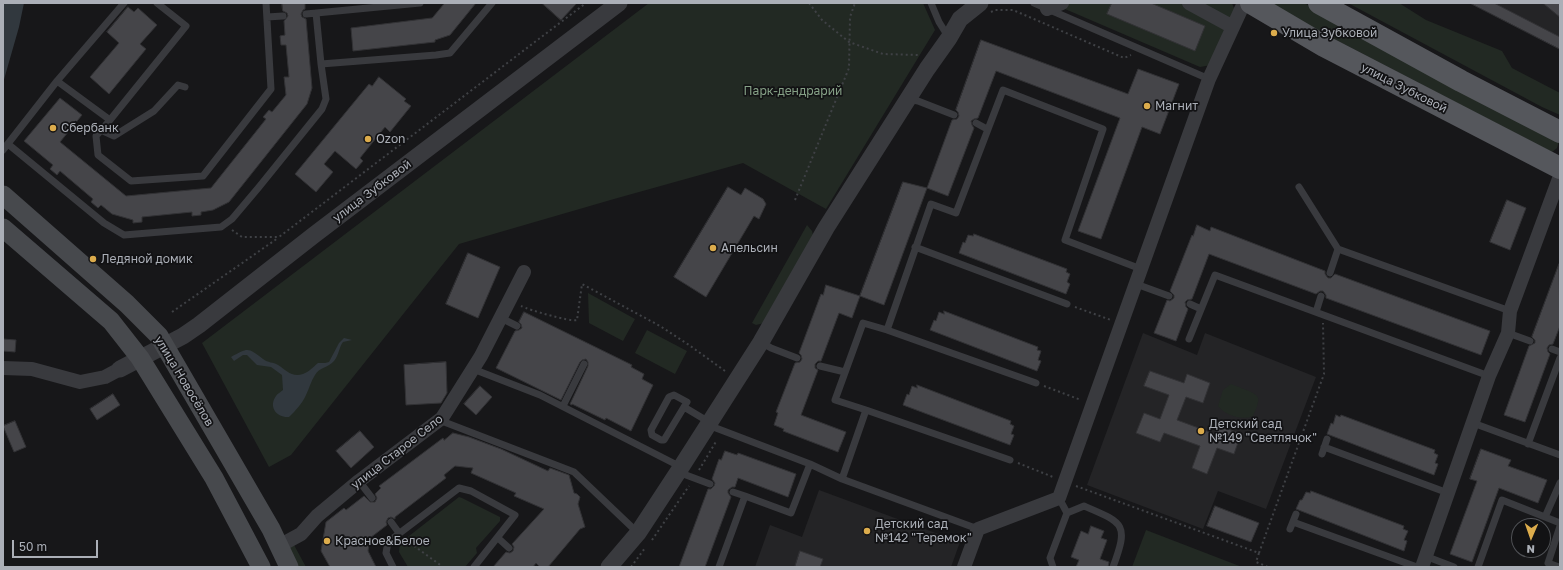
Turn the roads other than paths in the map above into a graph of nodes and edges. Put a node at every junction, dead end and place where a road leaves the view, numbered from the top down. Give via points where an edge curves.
1 (124, 3) edge
2 (157, 3) edge
3 (266, 3) edge
4 (420, 3) edge
5 (492, 3) edge
6 (619, 3) edge
7 (931, 3) edge
8 (1034, 3) edge
9 (1062, 3) edge
10 (1189, 3) edge
11 (1244, 3) edge
12 (1251, 3) edge
13 (1319, 3) edge
14 (984, 8) edge
15 (1046, 9) junction
16 (316, 13) junction
17 (306, 14) dead end
18 (283, 16) dead end
19 (267, 17) junction
20 (1233, 27) junction
21 (949, 38) junction
22 (321, 64) junction
23 (1209, 79) junction
24 (57, 81) junction
25 (185, 87) dead end
26 (908, 99) junction
27 (954, 115) dead end
28 (110, 120) junction
29 (976, 123) dead end
30 (987, 129) junction
31 (102, 130) junction
32 (1560, 132) edge
33 (8, 144) junction
34 (3, 150) edge
35 (1560, 168) edge
36 (1560, 176) edge
37 (1299, 187) dead end
38 (3, 194) edge
39 (3, 228) edge
40 (915, 247) junction
41 (1338, 249) junction
42 (1141, 270) junction
43 (524, 272) dead end
44 (1330, 273) dead end
45 (1136, 284) junction
46 (1169, 296) dead end
47 (1321, 296) dead end
48 (1067, 304) road end
49 (1190, 304) dead end
50 (1201, 308) junction
51 (1510, 312) junction
52 (1319, 313) junction
53 (501, 318) junction
54 (517, 326) dead end
55 (887, 330) junction
56 (1508, 333) junction
57 (1189, 339) dead end
58 (1530, 341) dead end
59 (760, 342) junction
60 (164, 346) junction
61 (1552, 349) dead end
62 (1560, 352) edge
63 (140, 358) junction
64 (797, 358) dead end
65 (1560, 358) edge
66 (584, 364) dead end
67 (820, 366) dead end
68 (3, 368) edge
69 (120, 369) joint
70 (473, 369) junction
71 (845, 372) junction
72 (1489, 376) junction
73 (1036, 383) road end
74 (563, 406) junction
75 (684, 407) junction
76 (866, 410) junction
77 (439, 420) junction
78 (1473, 423) junction
79 (713, 426) junction
80 (1327, 439) dead end
81 (1528, 444) junction
82 (1560, 457) edge
83 (1010, 460) road end
84 (810, 464) junction
85 (680, 469) junction
86 (842, 479) junction
87 (359, 481) junction
88 (1560, 483) edge
89 (710, 484) dead end
90 (733, 492) dead end
91 (1448, 493) junction
92 (745, 496) junction
93 (372, 498) dead end
94 (1060, 498) junction
95 (1067, 513) junction
96 (1296, 514) dead end
97 (1545, 517) junction
98 (390, 522) dead end
99 (1560, 525) edge
100 (978, 529) junction
101 (399, 533) junction
102 (638, 533) junction
103 (498, 538) junction
104 (279, 546) junction
105 (509, 548) dead end
106 (1421, 563) edge
107 (261, 567) edge
108 (289, 567) edge
109 (393, 567) edge
110 (474, 567) edge
111 (609, 567) edge
112 (719, 567) edge
113 (964, 567) edge
114 (1053, 567) edge
115 (1114, 567) edge
116 (1454, 567) edge
117 (1478, 567) edge
118 (1559, 567) edge

1 - 24 lane
2 - 28 lane via 186,26
3 - 19 lane
4 - 16 lane
5 - 22 lane via 450,53
6 - 60 street, улица Зубковой via 199,325
7 - 21 lane
8 - 15 lane
9 - 15 street
10 - 20 street
11 - 20 street
12 - 35 main road, улица Зубковой via 1324,46
13 - 32 main road
14 - 21 street via 960,19
15 - 23 lane
16 - 17 lane
16 - 22 lane
18 - 19 lane
19 - 31 lane via 271,89 203,176 131,181 98,154 96,136
20 - 23 street
21 - 26 street
22 - 33 lane via 326,99 322,109 232,219 221,227 124,235 104,223
23 - 42 street
24 - 28 lane
24 - 33 lane
25 - 31 lane via 178,85 154,111 114,136
26 - 27 lane
26 - 59 street via 826,228
28 - 31 lane
29 - 30 lane
30 - 40 lane via 956,213 931,204
30 - 42 lane via 1003,90 1104,129 1065,240
33 - 34 lane
36 - 51 street
37 - 41 lane
38 - 60 main road, улица Новосёлов via 127,304 159,336
39 - 63 main road, улица Новосёлов via 111,322
40 - 48 lane
40 - 55 lane
41 - 44 lane
41 - 51 lane
42 - 45 street
43 - 53 street, улица Старое Село
45 - 46 lane
45 - 94 street
47 - 52 lane
49 - 50 lane
50 - 52 lane via 1215,275
50 - 57 lane
51 - 56 street
52 - 72 lane
53 - 54 lane
53 - 70 street, улица Старое Село
55 - 71 lane via 863,323
55 - 73 lane
56 - 58 lane
56 - 72 street
59 - 64 lane
59 - 79 street
60 - 63 street, улица Зубковой
60 - 104 main road, улица Новосёлов
61 - 62 lane
63 - 69 street, улица Зубковой
63 - 107 main road, улица Новосёлов via 214,478
65 - 81 lane
66 - 74 lane
67 - 71 lane
68 - 69 street via 32,369 80,382 105,377
70 - 74 lane
70 - 77 street, улица Старое Село
71 - 76 lane via 835,400
72 - 78 street
74 - 85 lane
75 - 75 lane via 664,440 652,435 651,430 669,397 674,396 687,402
75 - 79 lane
76 - 83 lane
76 - 86 lane
77 - 87 street, улица Старое Село
77 - 102 lane via 574,472
78 - 81 lane
78 - 91 street
79 - 84 lane
79 - 85 street
80 - 91 lane via 1323,450
81 - 82 lane
84 - 86 lane
84 - 92 lane via 791,513
85 - 89 lane
85 - 102 street
86 - 100 lane
87 - 93 lane
87 - 104 street, улица Старое Село via 317,516 301,534
88 - 97 lane
90 - 92 lane
91 - 106 street
92 - 112 lane
94 - 95 lane
94 - 100 street
95 - 114 lane via 1050,558
95 - 115 lane via 1084,506 1109,516 1120,526 1122,539
96 - 106 lane via 1292,525
97 - 99 lane
97 - 117 lane via 1502,500
98 - 101 lane
99 - 118 lane via 1548,563
100 - 113 street
101 - 103 lane via 459,488 471,491 515,515
101 - 109 lane via 388,542 386,553
102 - 111 street
103 - 105 lane
103 - 110 lane
104 - 108 main road, улица Новосёлов
106 - 116 lane

